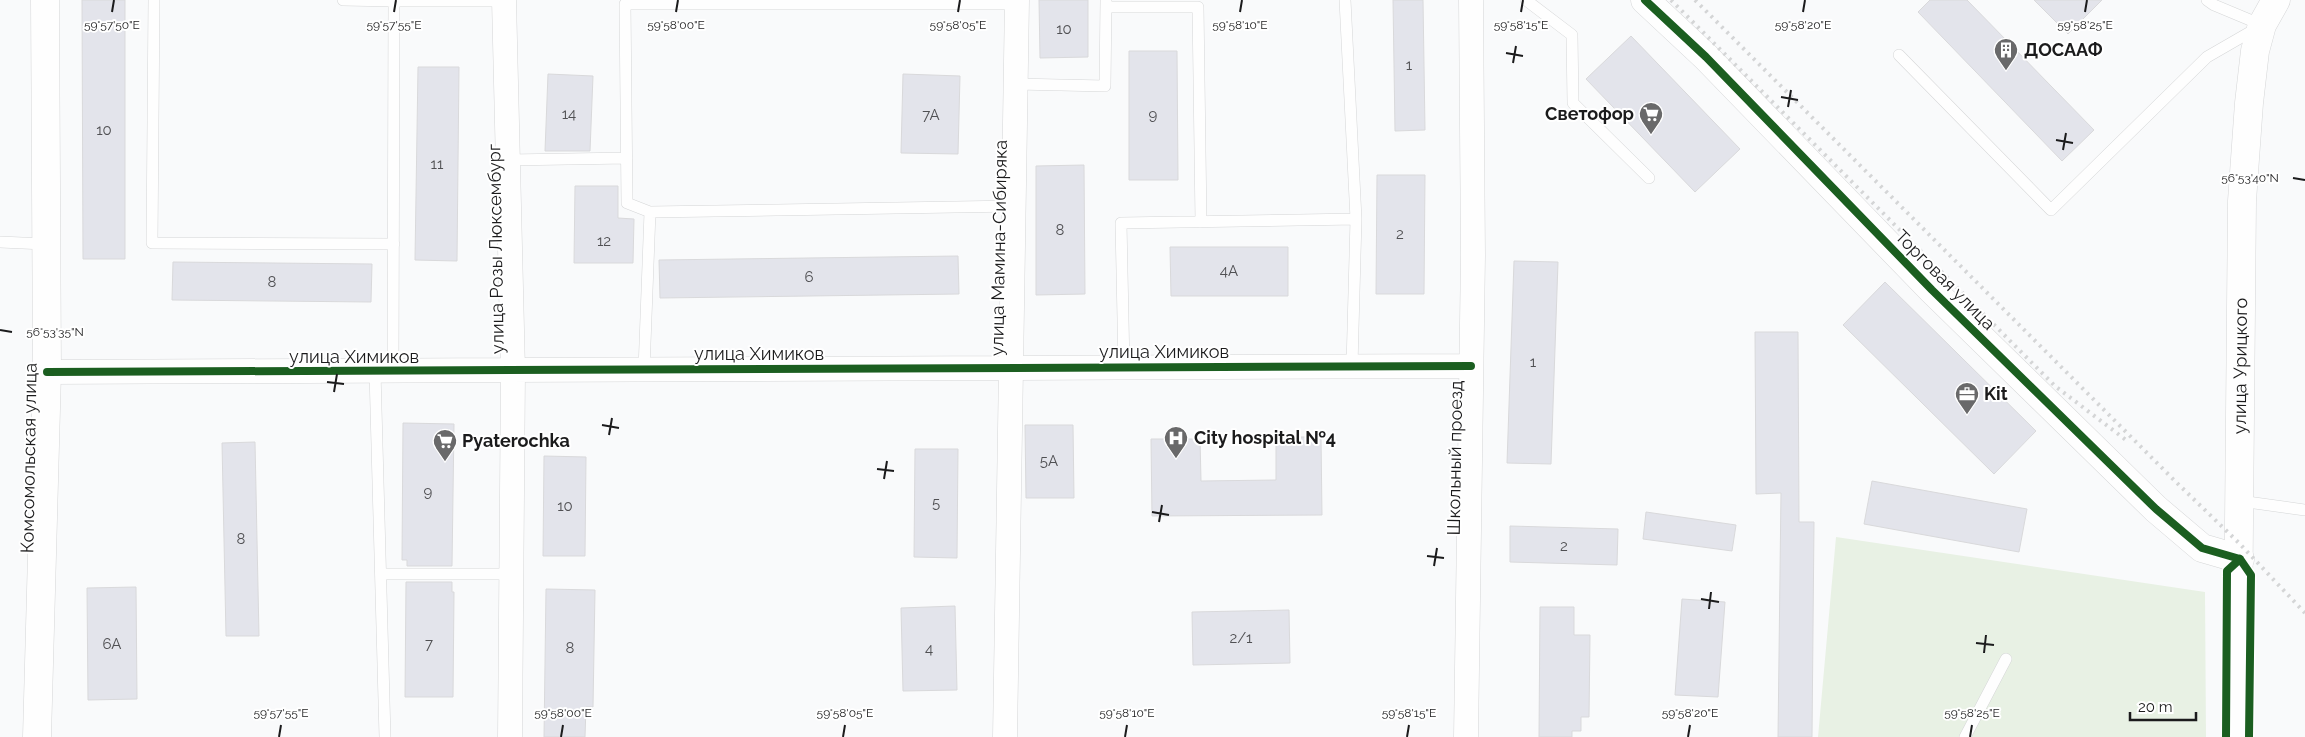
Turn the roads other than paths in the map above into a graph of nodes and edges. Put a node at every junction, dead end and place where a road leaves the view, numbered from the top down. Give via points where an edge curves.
1 (45, 0) edge
2 (154, 0) edge
3 (344, 0) edge
4 (394, 0) edge
5 (1345, 0) edge
6 (1471, 0) edge
7 (1526, 0) edge
8 (1645, 0) edge
9 (2207, 0) edge
10 (2276, 0) edge
11 (504, 1) edge
12 (1017, 2) edge
13 (1106, 3) edge
14 (2262, 25) junction
15 (1899, 55) dead end
16 (1016, 84) junction
17 (627, 158) junction
18 (509, 160) junction
19 (1649, 178) dead end
20 (1015, 206) junction
21 (650, 212) junction
22 (1356, 219) junction
23 (1201, 222) junction
24 (0, 242) edge
25 (45, 244) junction
26 (394, 244) junction
27 (1352, 366) junction
28 (1472, 366) junction
29 (1012, 367) junction
30 (1124, 367) junction
31 (644, 370) junction
32 (513, 371) junction
33 (47, 372) junction
34 (384, 372) junction
35 (2240, 501) junction
36 (2305, 510) edge
37 (2240, 559) junction
38 (381, 574) junction
39 (513, 574) junction
40 (2006, 659) dead end
41 (37, 737) edge
42 (385, 737) edge
43 (510, 737) edge
44 (1005, 737) edge
45 (1466, 737) edge
46 (1966, 737) edge
47 (2238, 737) edge

1 - 25 street, Комсомольская улица
2 - 26 lane via 152,243
3 - 4 lane
4 - 11 lane
4 - 26 lane
5 - 22 lane
6 - 28 street, Школьный проезд
7 - 19 lane via 1572,35 1573,103
8 - 37 street, Торговая улица via 1706,57 1932,290 2156,509 2202,548
9 - 14 lane
10 - 14 street, улица Урицкого
11 - 18 street, улица Розы Люксембург
12 - 16 street, улица Мамина-Сибиряка
12 - 17 lane via 625,4
13 - 16 lane via 1105,86
13 - 23 lane via 1198,7
14 - 15 lane via 2207,57 2051,210
14 - 35 street, улица Урицкого via 2250,94 2242,201
16 - 20 street, улица Мамина-Сибиряка
17 - 18 lane
17 - 21 lane via 627,203
18 - 32 street, улица Розы Люксембург
20 - 21 lane
20 - 29 street, улица Мамина-Сибиряка
21 - 31 lane
22 - 23 lane
22 - 27 lane
23 - 30 lane via 1121,223
24 - 25 lane
25 - 33 street, Комсомольская улица
26 - 34 lane
27 - 28 street, улица Химиков
27 - 30 street, улица Химиков
28 - 45 street, Школьный проезд
29 - 30 street, улица Химиков
29 - 31 street, улица Химиков
29 - 44 street, улица Мамина-Сибиряка
31 - 32 street, улица Химиков
32 - 34 street, улица Химиков
32 - 39 street, улица Розы Люксембург
33 - 34 street, улица Химиков
33 - 41 street, Комсомольская улица
34 - 38 lane
35 - 36 lane
35 - 37 street, улица Урицкого
37 - 47 street, улица Урицкого
38 - 39 lane
38 - 42 lane
39 - 43 street, улица Розы Люксембург
40 - 46 lane

